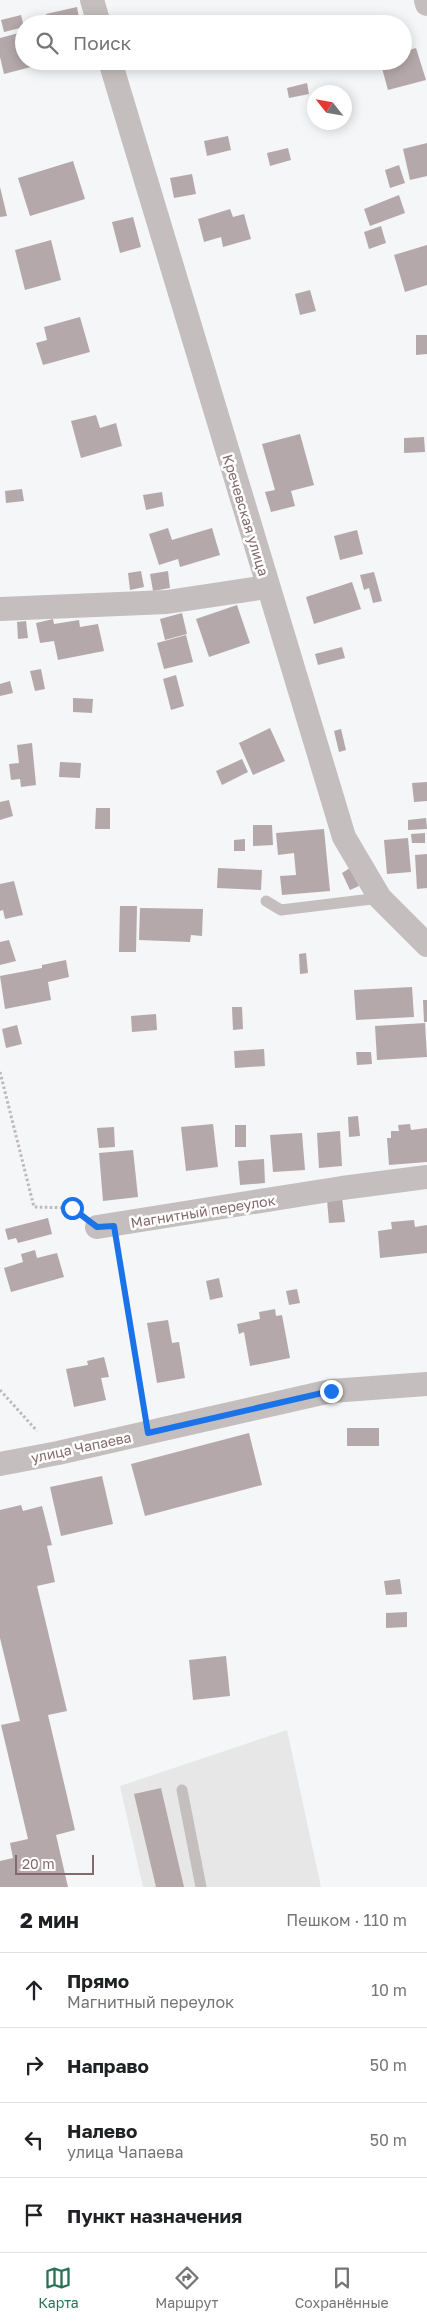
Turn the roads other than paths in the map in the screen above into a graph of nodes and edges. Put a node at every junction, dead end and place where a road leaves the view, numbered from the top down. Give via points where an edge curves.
1 (92, 0) edge
2 (426, 0) edge
3 (427, 4) edge
4 (96, 15) edge
5 (113, 70) edge
6 (267, 588) junction
7 (0, 609) edge
8 (380, 898) junction
9 (266, 901) dead end
10 (427, 945) edge
11 (427, 1177) edge
12 (106, 1226) road end
13 (427, 1384) edge
14 (0, 1464) edge
15 (182, 1790) dead end
16 (201, 1887) edge

1 - 4 street
2 - 3 street
5 - 6 street, Кречевская улица
6 - 7 street via 167,602
6 - 8 street, Кречевская улица via 344,838
8 - 9 lane via 281,910
8 - 10 street, Кречевская улица
11 - 12 street, Магнитный переулок
13 - 14 street, улица Чапаева via 331,1391
15 - 16 lane

